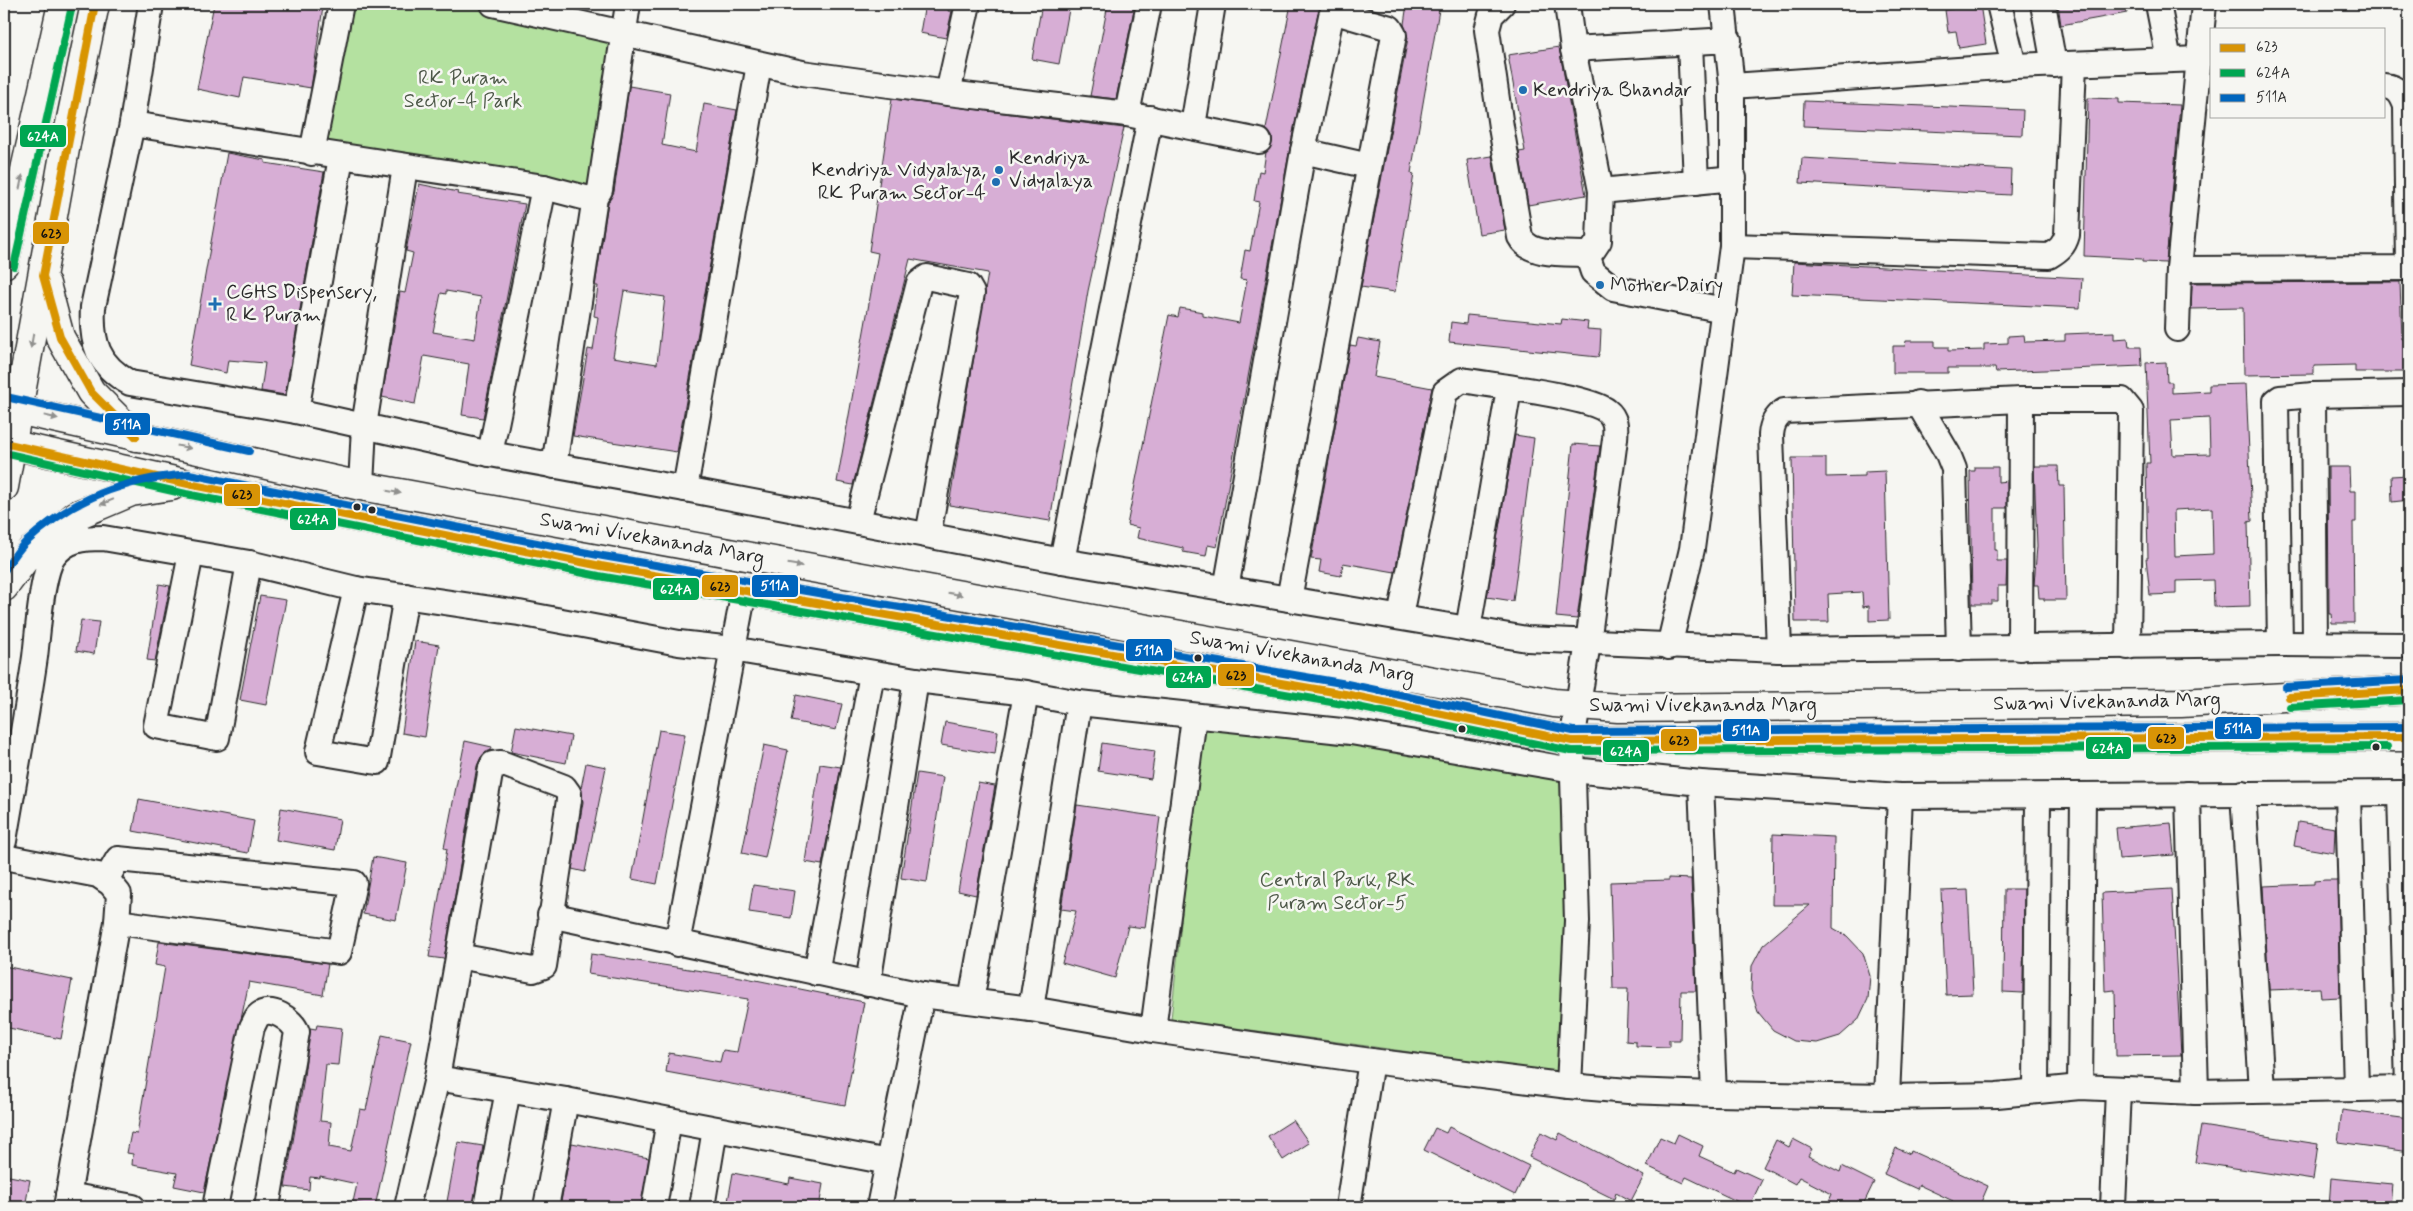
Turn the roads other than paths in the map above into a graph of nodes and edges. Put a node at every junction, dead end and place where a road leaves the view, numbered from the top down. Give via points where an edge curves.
1 (62, 4) edge
2 (94, 4) edge
3 (152, 4) edge
4 (341, 4) edge
5 (493, 4) edge
6 (628, 4) edge
7 (968, 4) edge
8 (1149, 4) edge
9 (1214, 4) edge
10 (1501, 4) edge
11 (1567, 4) edge
12 (1723, 4) edge
13 (1999, 4) edge
14 (2043, 4) edge
15 (2158, 4) edge
16 (2204, 4) edge
17 (622, 33) junction
18 (1729, 40) junction
19 (1690, 43) junction
20 (1573, 49) junction
21 (2200, 59) junction
22 (2168, 60) junction
23 (759, 64) junction
24 (2064, 64) junction
25 (2014, 66) junction
26 (1732, 86) junction
27 (2386, 86) edge
28 (948, 93) junction
29 (2204, 96) edge
30 (1138, 116) junction
31 (132, 124) junction
32 (1193, 126) junction
33 (1259, 141) dead end
34 (1303, 151) junction
35 (312, 153) junction
36 (341, 157) junction
37 (1369, 166) junction
38 (405, 167) junction
39 (1734, 178) junction
40 (1696, 182) junction
41 (544, 187) junction
42 (1601, 191) junction
43 (595, 197) junction
44 (1732, 246) junction
45 (1587, 254) junction
46 (4, 257) edge
47 (2179, 269) junction
48 (2409, 274) edge
49 (43, 276) junction
50 (1724, 310) junction
51 (2177, 329) dead end
52 (1509, 389) junction
53 (2409, 393) edge
54 (2313, 395) junction
55 (2021, 400) junction
56 (1918, 403) junction
57 (12, 408) edge
58 (296, 411) junction
59 (364, 426) junction
60 (136, 437) junction
61 (8, 444) edge
62 (490, 454) junction
63 (554, 466) junction
64 (188, 484) junction
65 (361, 486) junction
66 (4, 487) edge
67 (685, 489) junction
68 (858, 521) junction
69 (928, 535) junction
70 (191, 554) junction
71 (1062, 561) junction
72 (249, 563) junction
73 (4, 587) edge
74 (356, 589) junction
75 (1226, 589) junction
76 (744, 591) junction
77 (406, 596) junction
78 (1289, 599) junction
79 (1400, 616) junction
80 (1468, 629) junction
81 (1588, 643) junction
82 (2280, 644) junction
83 (2315, 644) junction
84 (2409, 645) edge
85 (1670, 647) junction
86 (2128, 647) junction
87 (2020, 648) junction
88 (732, 649) junction
89 (1959, 649) junction
90 (1779, 650) junction
91 (872, 674) junction
92 (916, 680) junction
93 (2409, 690) edge
94 (1026, 693) junction
95 (1079, 703) junction
96 (1576, 705) junction
97 (1194, 717) junction
98 (2402, 739) edge
99 (1572, 741) junction
100 (1573, 770) junction
101 (1701, 783) junction
102 (2243, 793) junction
103 (2348, 793) junction
104 (2405, 793) edge
105 (2188, 794) junction
106 (1900, 796) junction
107 (2038, 796) junction
108 (2083, 796) junction
109 (4, 841) edge
110 (4, 857) edge
111 (106, 880) junction
112 (550, 915) junction
113 (117, 922) junction
114 (677, 944) junction
115 (458, 956) junction
116 (816, 973) junction
117 (868, 984) junction
118 (922, 996) junction
119 (971, 1001) junction
120 (1031, 1009) junction
121 (1153, 1030) junction
122 (1371, 1061) junction
123 (437, 1078) junction
124 (1570, 1086) junction
125 (2080, 1087) junction
126 (2409, 1088) edge
127 (2356, 1089) junction
128 (508, 1090) junction
129 (2118, 1090) junction
130 (2262, 1090) junction
131 (2036, 1091) junction
132 (2196, 1092) junction
133 (1714, 1094) junction
134 (1887, 1097) junction
135 (566, 1100) junction
136 (669, 1120) junction
137 (715, 1128) junction
138 (888, 1162) junction
139 (67, 1201) edge
140 (133, 1207) edge
141 (215, 1207) edge
142 (267, 1207) edge
143 (407, 1207) edge
144 (486, 1207) edge
145 (546, 1207) edge
146 (654, 1207) edge
147 (702, 1207) edge
148 (879, 1207) edge
149 (1348, 1207) edge
150 (2113, 1207) edge

46 -> 1 street
2 - 49 street
3 - 31 street
4 - 35 street
5 - 17 street
6 - 17 street
7 - 28 street
8 - 30 street
9 - 32 street
10 - 45 street via 1490,15 1487,30 1520,237 1534,250
11 - 20 street
12 - 18 street
13 - 25 street
14 - 24 street
15 - 22 street
16 - 21 street
17 - 23 street
17 - 43 street via 600,190
18 - 19 street
18 - 26 street
19 - 20 street
19 - 40 street
20 - 42 street
21 - 22 street
21 - 29 street
22 - 24 street
23 - 28 street
23 - 67 street
24 - 25 street
24 - 44 street via 2067,235 2064,244 2049,256
25 - 26 street
26 - 39 street
27 - 48 street via 2396,89 2406,106
28 - 30 street
29 - 47 street
30 - 32 street
30 - 71 street
31 - 35 street
31 - 58 street via 93,307 95,346 116,375 130,382
32 - 33 street
34 - 37 street
34 - 37 street via 1330,16 1339,13 1394,31
34 - 75 street
35 - 36 street
36 - 38 street
36 - 58 street
37 - 78 street
38 - 41 street
38 - 59 street
39 - 40 street
39 - 44 street
40 - 42 street
41 - 43 street via 590,199
41 - 62 street
42 - 45 street via 1599,241
43 - 63 street
44 - 50 street
45 - 50 street via 1593,272 1612,288
47 - 48 street
47 - 51 street
49 -> 57 street
49 - 60 street via 60,337 82,376 92,392
50 - 85 street via 1692,549
52 - 79 street via 1462,380 1445,392
52 - 80 street
52 - 81 street via 1601,406 1614,420 1615,439
53 - 54 street
54 - 82 street via 2280,398 2275,404
54 - 83 street
55 - 56 street
55 - 86 street via 2122,400 2129,406
55 - 87 street
56 - 89 street via 1954,469
56 - 90 street via 1784,411 1772,424
57 -> 60 street, Swami Vivekananda Marg
57 - 61 street
58 - 59 street
59 - 62 street
59 - 65 street
60 -> 65 street, Swami Vivekananda Marg
61 - 64 street, Swami Vivekananda Marg
61 - 66 street
62 - 63 street
63 - 67 street
64 -> 73 street via 131,492 77,515 31,551
64 - 76 street, Swami Vivekananda Marg
65 -> 96 street, Swami Vivekananda Marg
67 - 68 street
68 - 69 street
68 - 69 street via 919,283 928,277 968,286 972,293
69 - 71 street
70 - 72 street
70 - 72 street via 156,726 218,738
70 - 109 street via 88,538 71,541 54,556 47,568
71 - 75 street
72 - 74 street
74 - 77 street
74 - 77 street via 318,752 377,762
75 - 78 street
76 - 88 street
76 - 99 street, Swami Vivekananda Marg via 1345,694
77 - 88 street via 678,643
78 - 79 street
79 - 80 street
80 - 81 street via 1527,640
81 - 85 street
81 - 96 street
82 - 83 street
82 - 86 street
83 - 84 street
85 - 90 street
86 - 87 street
87 - 89 street
88 - 91 street
88 - 114 street
89 - 90 street
91 - 92 street
91 - 116 street
92 - 94 street
92 - 117 street
93 - 96 street, Swami Vivekananda Marg via 2181,703 1618,708
94 - 95 street
94 - 119 street
95 - 97 street
95 - 120 street
96 - 99 street
97 - 100 street via 1351,732
97 - 121 street
98 - 99 street, Swami Vivekananda Marg
99 - 100 street
100 - 101 street
100 - 124 street via 1577,921
101 - 106 street
101 - 133 street
102 - 103 street
102 - 105 street
102 - 130 street
103 - 104 street
103 - 127 street
104 - 126 street
105 - 108 street
105 - 132 street
106 - 107 street
106 - 134 street
107 - 108 street
107 - 131 street
108 - 125 street
110 - 111 street
111 - 113 street via 119,894
111 - 113 street via 118,859 354,883 339,952
112 - 114 street
112 - 115 street via 544,966 538,970
112 - 115 street via 569,794 560,785 496,763 491,768
113 - 139 street
114 - 116 street
115 - 123 street
116 - 117 street
117 - 118 street
118 - 119 street
118 - 138 street
119 - 120 street
120 - 121 street
121 - 122 street
122 - 124 street
122 - 149 street
123 - 128 street
123 - 143 street
124 - 133 street
125 - 129 street
125 - 131 street
126 - 127 street
127 - 130 street
128 - 135 street
128 - 144 street
129 - 132 street
129 - 150 street
130 - 132 street
131 - 134 street
133 - 134 street
135 - 136 street
135 - 145 street
136 - 137 street
136 - 146 street
137 - 138 street
137 - 147 street
138 - 148 street
139 - 140 street
141 - 142 street via 252,1027 258,1016 265,1013 284,1016 297,1032

